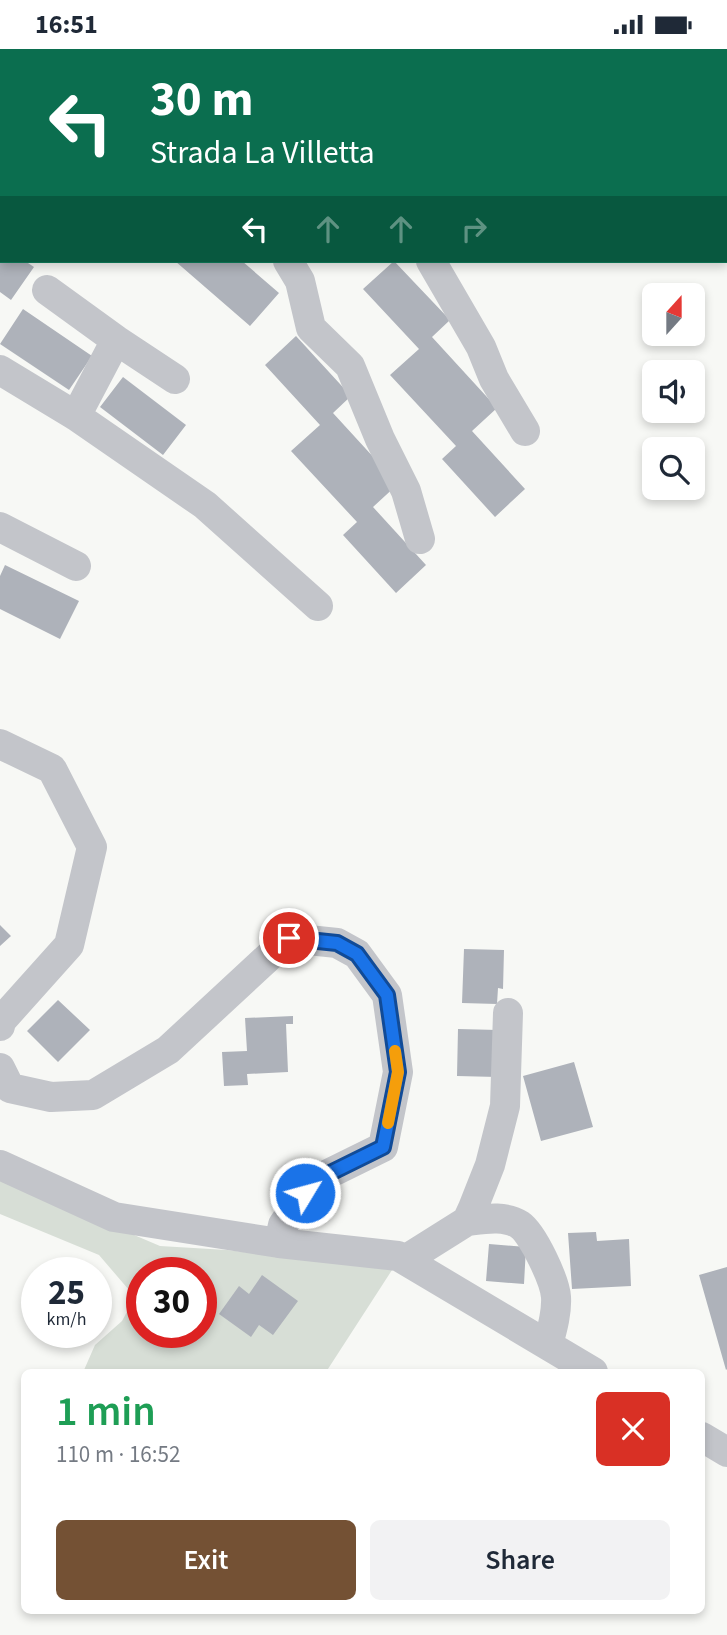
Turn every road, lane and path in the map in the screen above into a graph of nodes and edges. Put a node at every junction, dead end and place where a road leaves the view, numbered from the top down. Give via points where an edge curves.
1 (289, 263) edge
2 (431, 263) edge
3 (47, 290) dead end
4 (117, 340) junction
5 (0, 370) edge
6 (175, 379) dead end
7 (76, 417) junction
8 (525, 431) dead end
9 (0, 527) edge
10 (420, 540) dead end
11 (76, 566) dead end
12 (318, 606) dead end
13 (0, 744) edge
14 (508, 1013) dead end
15 (0, 1026) edge
16 (0, 1067) edge
17 (0, 1165) edge
18 (467, 1221) junction
19 (279, 1243) junction
20 (405, 1260) junction
21 (548, 1345) junction
22 (588, 1369) edge
23 (705, 1439) edge
24 (727, 1452) edge

1 - 10 street via 300,281 311,328 350,366 406,491
2 - 8 street
3 - 4 street
4 - 6 street
4 - 7 street
5 - 7 street
7 - 12 street via 205,505
9 - 11 street
13 - 15 street via 51,769 92,847 69,945
14 - 18 street via 505,1106
16 - 19 street via 10,1088 51,1097 93,1095 168,1050 289,938 337,943 357,954 387,995 398,1072 383,1147 312,1182 283,1225
17 - 19 street via 114,1217
18 - 20 street
18 - 21 street via 510,1221 521,1226 536,1245 556,1296
19 - 20 street
20 - 21 street
21 - 22 street
23 - 24 street

